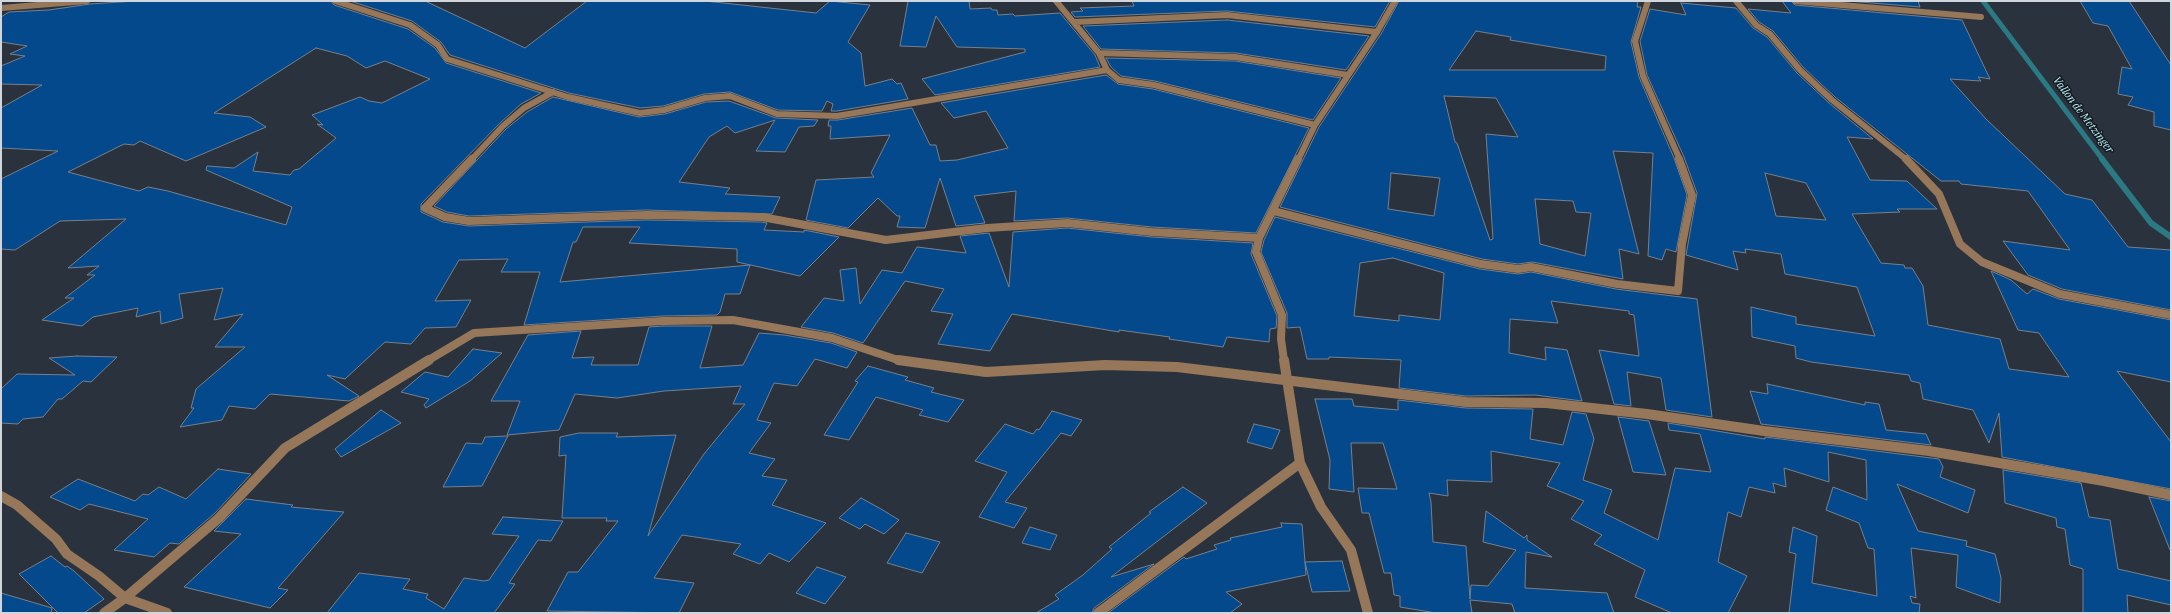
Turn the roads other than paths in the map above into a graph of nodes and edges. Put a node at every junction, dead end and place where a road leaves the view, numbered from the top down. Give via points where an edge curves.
1 (87, 1) edge
2 (335, 1) edge
3 (1056, 1) edge
4 (1395, 1) edge
5 (1648, 1) edge
6 (1736, 1) edge
7 (1795, 1) edge
8 (1, 8) edge
9 (1981, 17) dead end
10 (1075, 22) junction
11 (1377, 32) junction
12 (1099, 54) junction
13 (1107, 70) junction
14 (1348, 75) junction
15 (553, 92) junction
16 (1315, 125) junction
17 (1274, 211) junction
18 (1259, 238) junction
19 (2171, 315) edge
20 (1286, 382) junction
21 (1300, 463) junction
22 (2171, 495) edge
23 (1, 496) edge
24 (125, 598) junction
25 (104, 613) edge
26 (167, 613) edge
27 (1098, 613) edge
28 (1368, 613) edge

1 - 8 street
2 - 15 street via 410,25 438,45 447,59
3 - 10 street
4 - 11 street
5 - 17 street via 1635,41 1643,76 1677,152 1692,195 1682,244 1678,291 1617,284 1531,267 1518,269 1440,256 1366,233
6 - 19 street via 1756,25 1770,34 1800,70 1832,100 1902,154 1939,194 1960,244 1982,262 2060,294
7 - 9 street
10 - 11 street via 1227,15
10 - 12 street
11 - 14 street
12 - 13 street
12 - 14 street via 1235,57
13 - 15 street via 837,116 777,114 730,96 706,98 664,110 640,113
13 - 16 street via 1119,80 1154,85
14 - 16 street
15 - 18 street via 524,108 508,122 425,208 445,217 469,221 646,215 762,217 886,240 987,228 1067,223 1152,232
16 - 17 street
17 - 18 street
18 - 20 street via 1256,252 1282,316 1281,339
20 - 21 street
20 - 22 street via 1466,402 1546,403 1647,414 1929,451
20 - 24 street via 1169,367 1105,365 986,372 904,362 832,338 733,320 663,321 474,333 285,448 219,518
21 - 27 street
21 - 28 street via 1322,507 1351,550
23 - 24 street via 17,505 56,539 67,554
24 - 25 street
24 - 26 street

